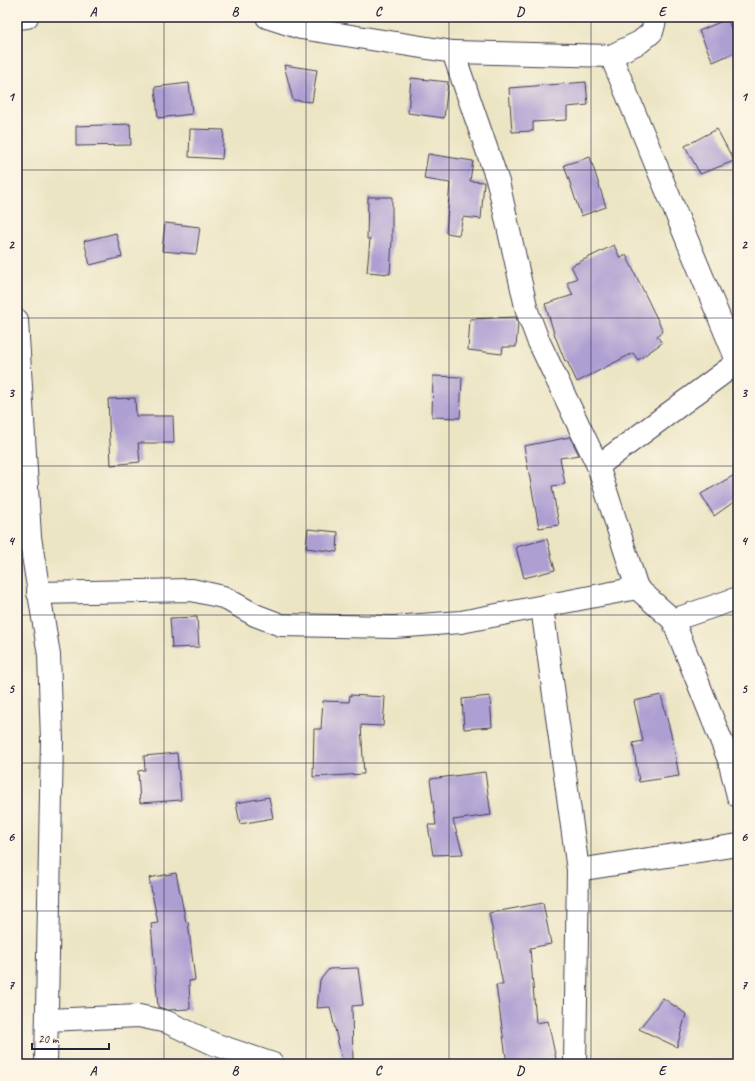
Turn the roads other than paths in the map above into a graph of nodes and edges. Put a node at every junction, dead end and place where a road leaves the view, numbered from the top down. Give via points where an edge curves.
1 (27, 17) edge
2 (267, 17) edge
3 (656, 17) edge
4 (17, 18) edge
5 (453, 52) junction
6 (611, 56) junction
7 (17, 320) edge
8 (738, 362) edge
9 (598, 466) junction
10 (22, 485) edge
11 (637, 588) junction
12 (38, 593) junction
13 (738, 598) edge
14 (542, 607) junction
15 (673, 620) junction
16 (738, 794) edge
17 (738, 845) edge
18 (578, 870) junction
19 (47, 1020) junction
20 (46, 1064) edge
21 (273, 1064) edge
22 (575, 1064) edge

1 - 4 street
2 - 5 street via 301,28
3 - 6 street via 652,32 640,42
5 - 6 street
5 - 9 street via 498,182 527,311 538,340
6 - 8 street
7 - 10 street
8 - 9 street
9 - 11 street
10 - 12 street
11 - 14 street
11 - 15 street
12 - 14 street via 192,590 223,597 255,615 281,625 394,627 461,622
12 - 19 street via 49,655 52,740
13 - 15 street
14 - 18 street
15 - 16 street via 729,760
17 - 18 street
18 - 22 street
19 - 20 street
19 - 21 street via 139,1016 166,1022 214,1044

